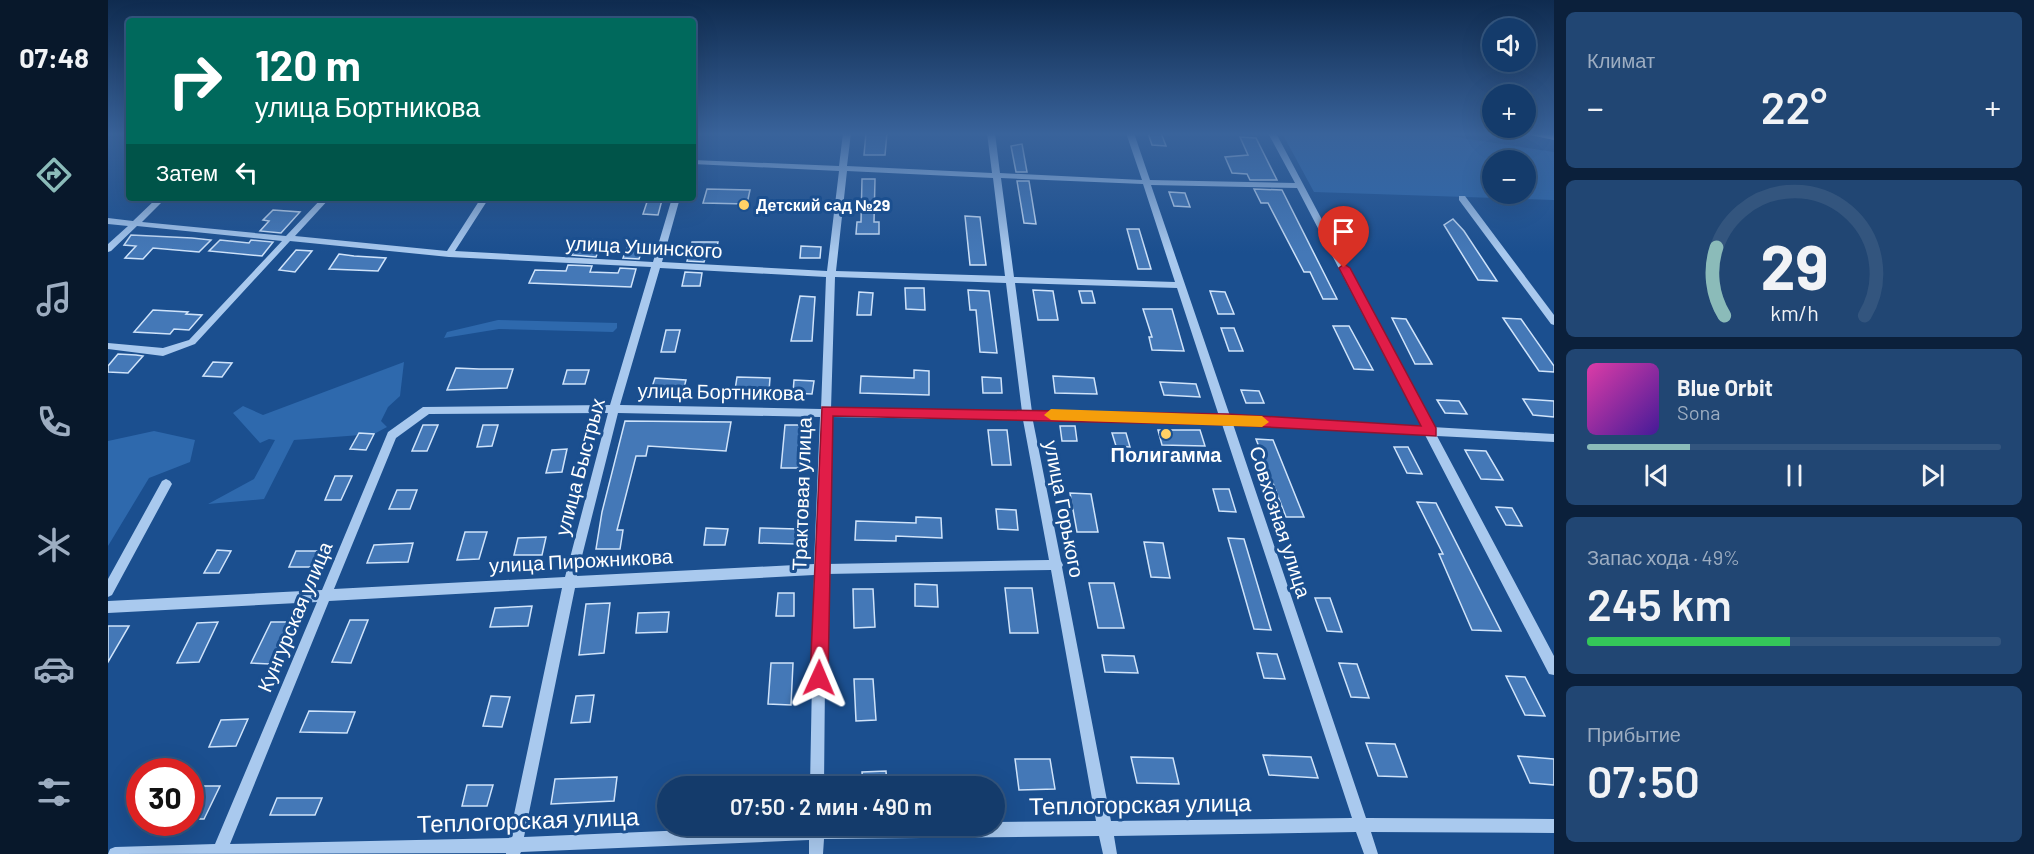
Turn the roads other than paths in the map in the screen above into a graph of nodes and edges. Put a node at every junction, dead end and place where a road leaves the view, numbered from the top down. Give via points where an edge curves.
1 (844, 173) edge
2 (942, 173) edge
3 (1141, 173) edge
4 (1294, 173) edge
5 (996, 175) junction
6 (1144, 182) junction
7 (1301, 186) junction
8 (1462, 198) dead end
9 (159, 201) edge
10 (323, 201) edge
11 (483, 201) edge
12 (674, 201) edge
13 (108, 221) edge
14 (135, 223) junction
15 (291, 238) junction
16 (108, 249) edge
17 (450, 254) junction
18 (657, 266) junction
19 (831, 274) junction
20 (1012, 280) junction
21 (1179, 285) junction
22 (1554, 322) edge
23 (108, 346) edge
24 (614, 409) junction
25 (427, 410) joint
26 (826, 411) junction
27 (1027, 414) junction
28 (1228, 420) junction
29 (1431, 432) junction
30 (1554, 438) edge
31 (166, 484) dead end
32 (1057, 566) junction
33 (820, 569) junction
34 (570, 581) junction
35 (108, 591) edge
36 (325, 596) junction
37 (108, 607) edge
38 (1554, 669) edge
39 (818, 776) edge
40 (1362, 825) junction
41 (1554, 826) edge
42 (1005, 828) edge
43 (1106, 828) junction
44 (716, 836) edge
45 (817, 836) edge
46 (513, 850) edge
47 (218, 852) edge
48 (115, 854) edge
49 (816, 854) edge
50 (1110, 854) edge
51 (1371, 854) edge

1 - 19 street, Трактовая улица
2 - 5 street
3 - 6 street, Совхозная улица
4 - 7 street
5 - 6 street
5 - 20 street, улица Горького
6 - 7 street
6 - 21 street, Совхозная улица
7 - 29 street
8 - 22 street
9 - 14 street
10 - 15 street
11 - 17 street
12 - 18 street, улица Быстрых
13 - 14 street, улица Ушинского
14 - 15 street, улица Ушинского
14 - 16 street
15 - 17 street, улица Ушинского
15 - 23 street via 192,342 163,352
17 - 18 street, улица Ушинского
18 - 19 street, улица Ушинского
18 - 24 street, улица Быстрых
19 - 20 street, улица Ушинского
19 - 26 street, Трактовая улица
20 - 21 street, улица Ушинского
20 - 27 street, улица Горького
21 - 28 street, Совхозная улица
24 - 25 street, улица Бортникова
24 - 26 street, улица Бортникова
24 - 34 street, улица Быстрых
25 - 36 street, Кунгурская улица via 392,435
26 - 27 street, улица Бортникова
26 - 33 street, Трактовая улица
27 - 28 street, улица Бортникова
27 - 32 street, улица Горького
28 - 29 street, улица Бортникова
28 - 40 street, Совхозная улица
29 - 30 street, улица Бортникова
29 - 38 street
31 - 35 street
32 - 33 street, улица Пирожникова
32 - 43 street, улица Горького
33 - 34 street, улица Пирожникова
33 - 39 street, Трактовая улица
34 - 36 street, улица Пирожникова
34 - 46 street, улица Быстрых
36 - 37 street, улица Пирожникова
36 - 47 street, Кунгурская улица
40 - 41 street, Теплогорская улица
40 - 43 street, Теплогорская улица
40 - 51 street, Совхозная улица
42 - 43 street, Теплогорская улица
43 - 50 street, улица Горького
44 - 46 street, Теплогорская улица
45 - 49 street
46 - 47 street, Теплогорская улица
47 - 48 street, Теплогорская улица

